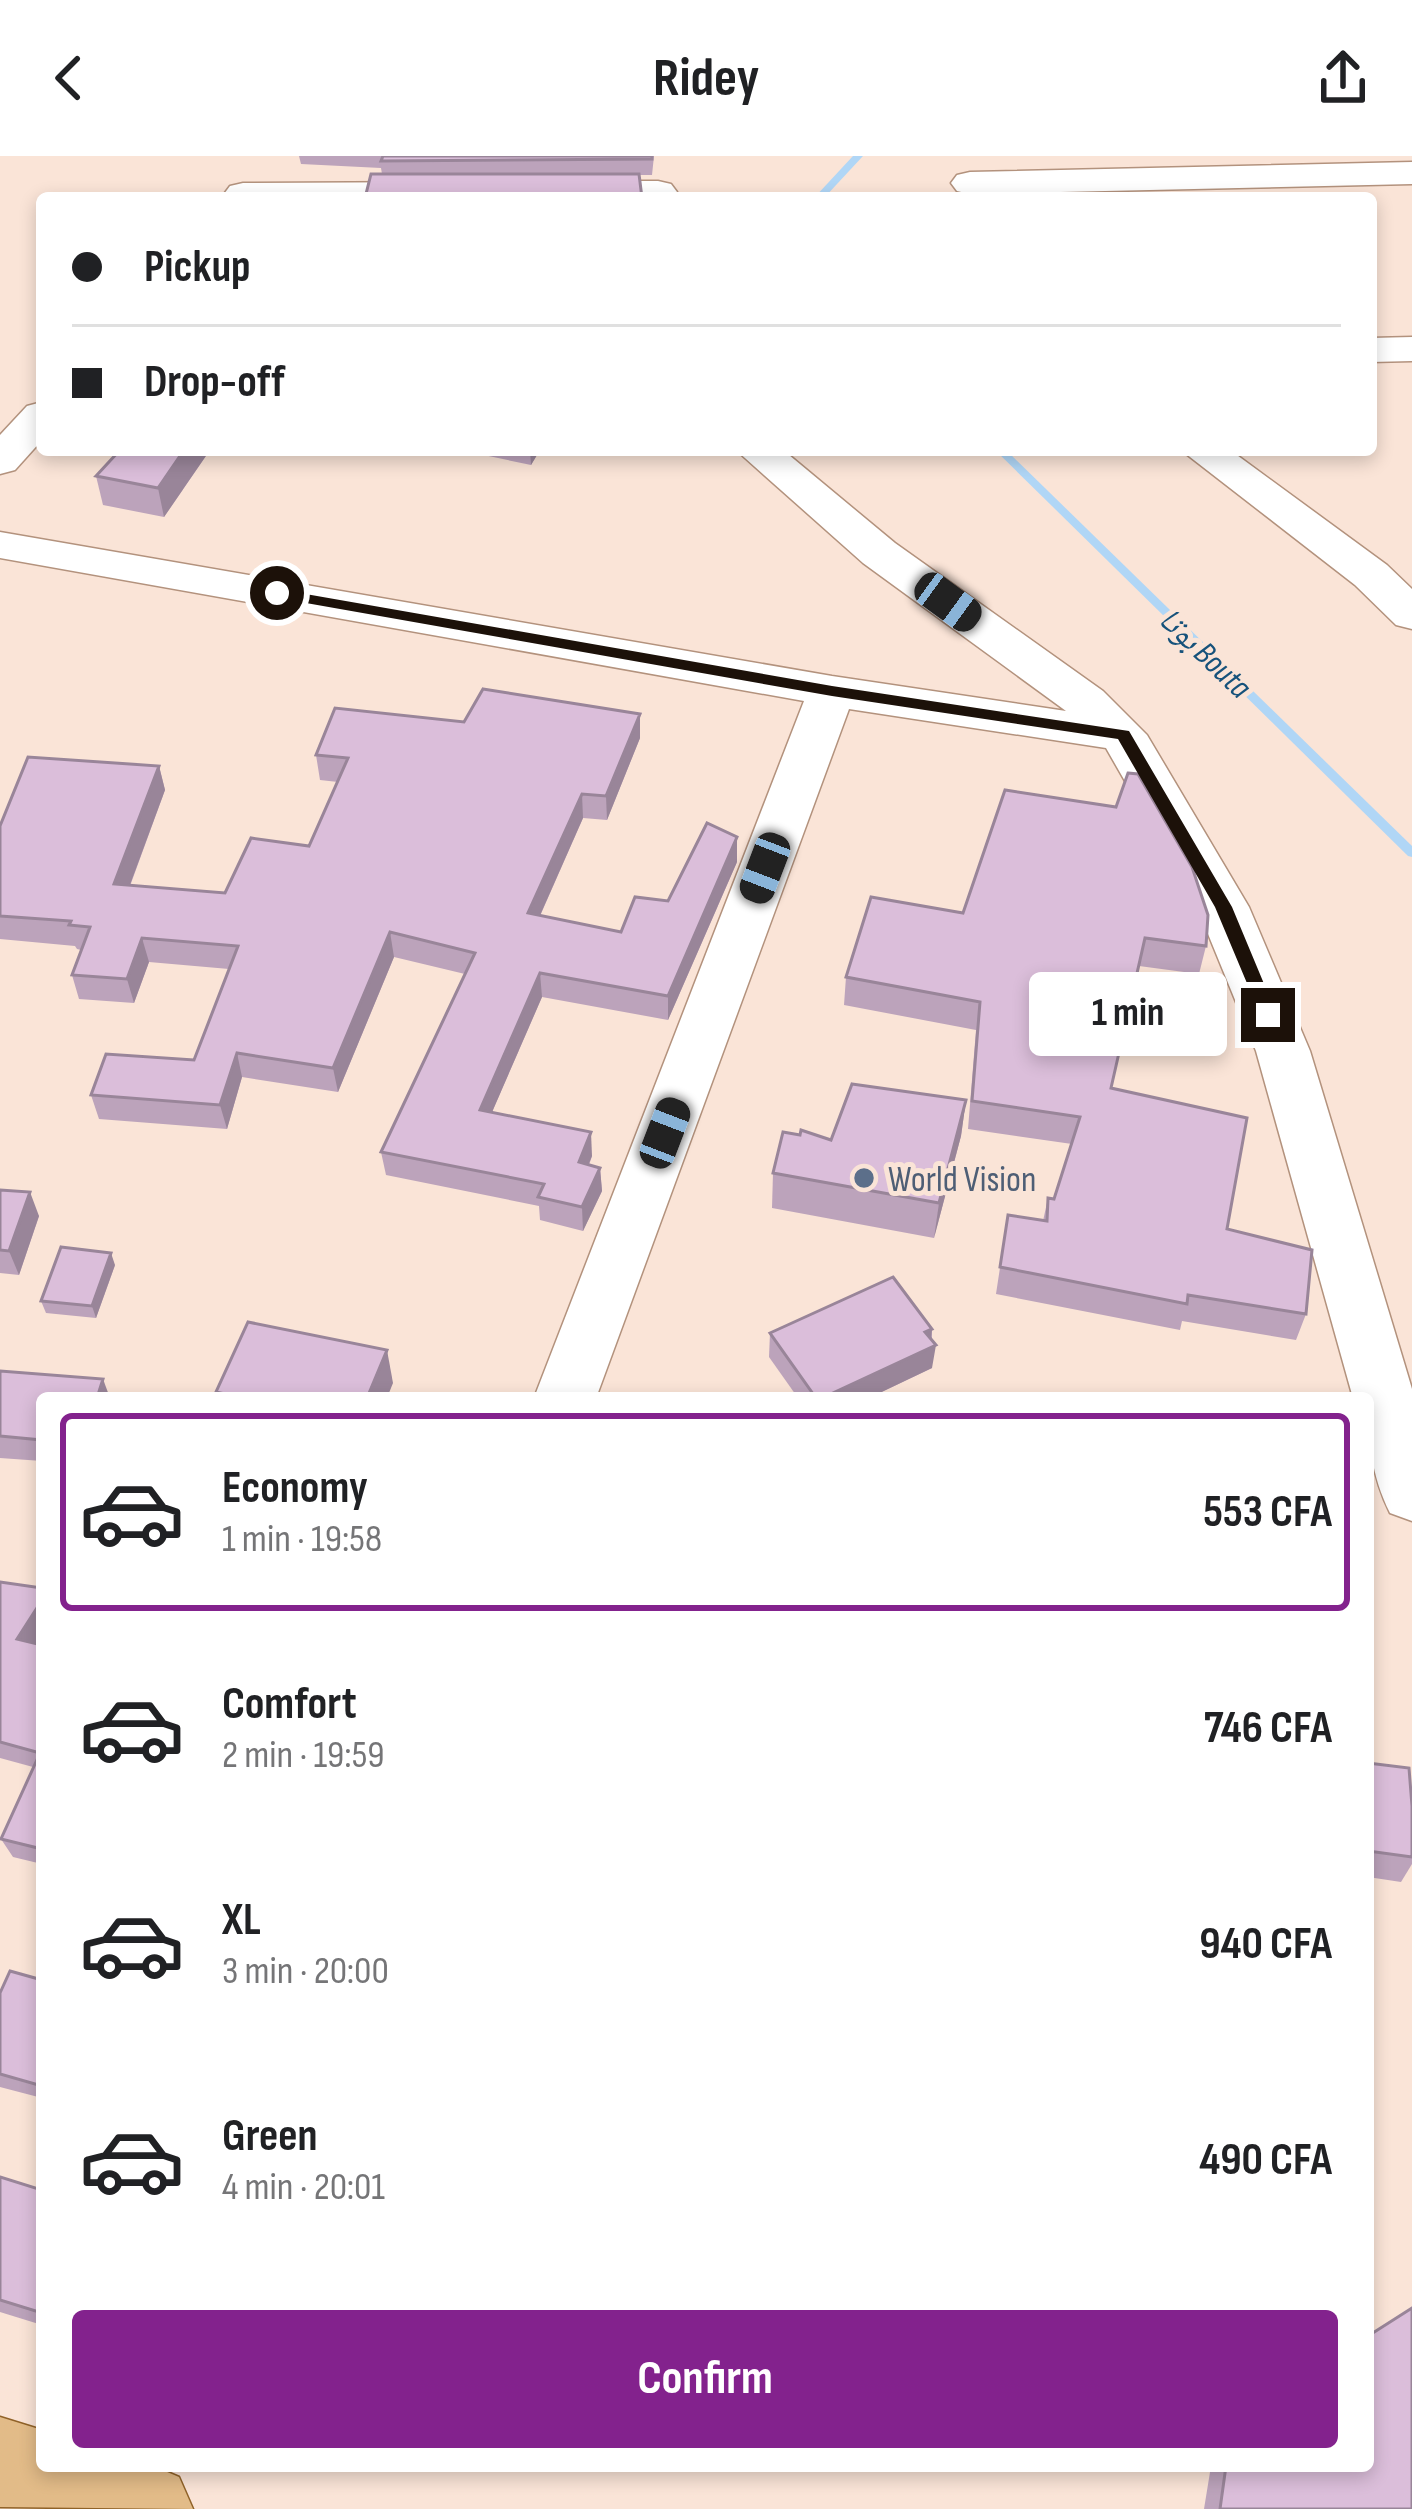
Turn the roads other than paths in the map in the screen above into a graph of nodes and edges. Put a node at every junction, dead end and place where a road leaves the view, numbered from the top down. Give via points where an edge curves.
1 (276, 156) edge
2 (675, 156) edge
3 (1412, 172) edge
4 (974, 179) edge
5 (245, 192) edge
6 (659, 192) edge
7 (1412, 349) edge
8 (1377, 350) edge
9 (36, 421) edge
10 (764, 456) edge
11 (1211, 456) edge
12 (0, 460) edge
13 (0, 544) edge
14 (1392, 574) edge
15 (1412, 615) edge
16 (832, 691) junction
17 (1123, 735) junction
18 (567, 1392) edge
19 (1412, 1494) edge
20 (0, 2462) edge
21 (160, 2472) edge
22 (146, 2509) edge

1 - 5 street
2 - 6 street
3 - 4 street
7 - 8 street
9 - 12 street
10 - 17 street via 879,553
11 - 14 street
13 - 16 street
14 - 15 street
16 - 17 street
16 - 18 street
17 - 19 street via 1223,907 1283,1051
20 - 22 main road
21 - 22 street

